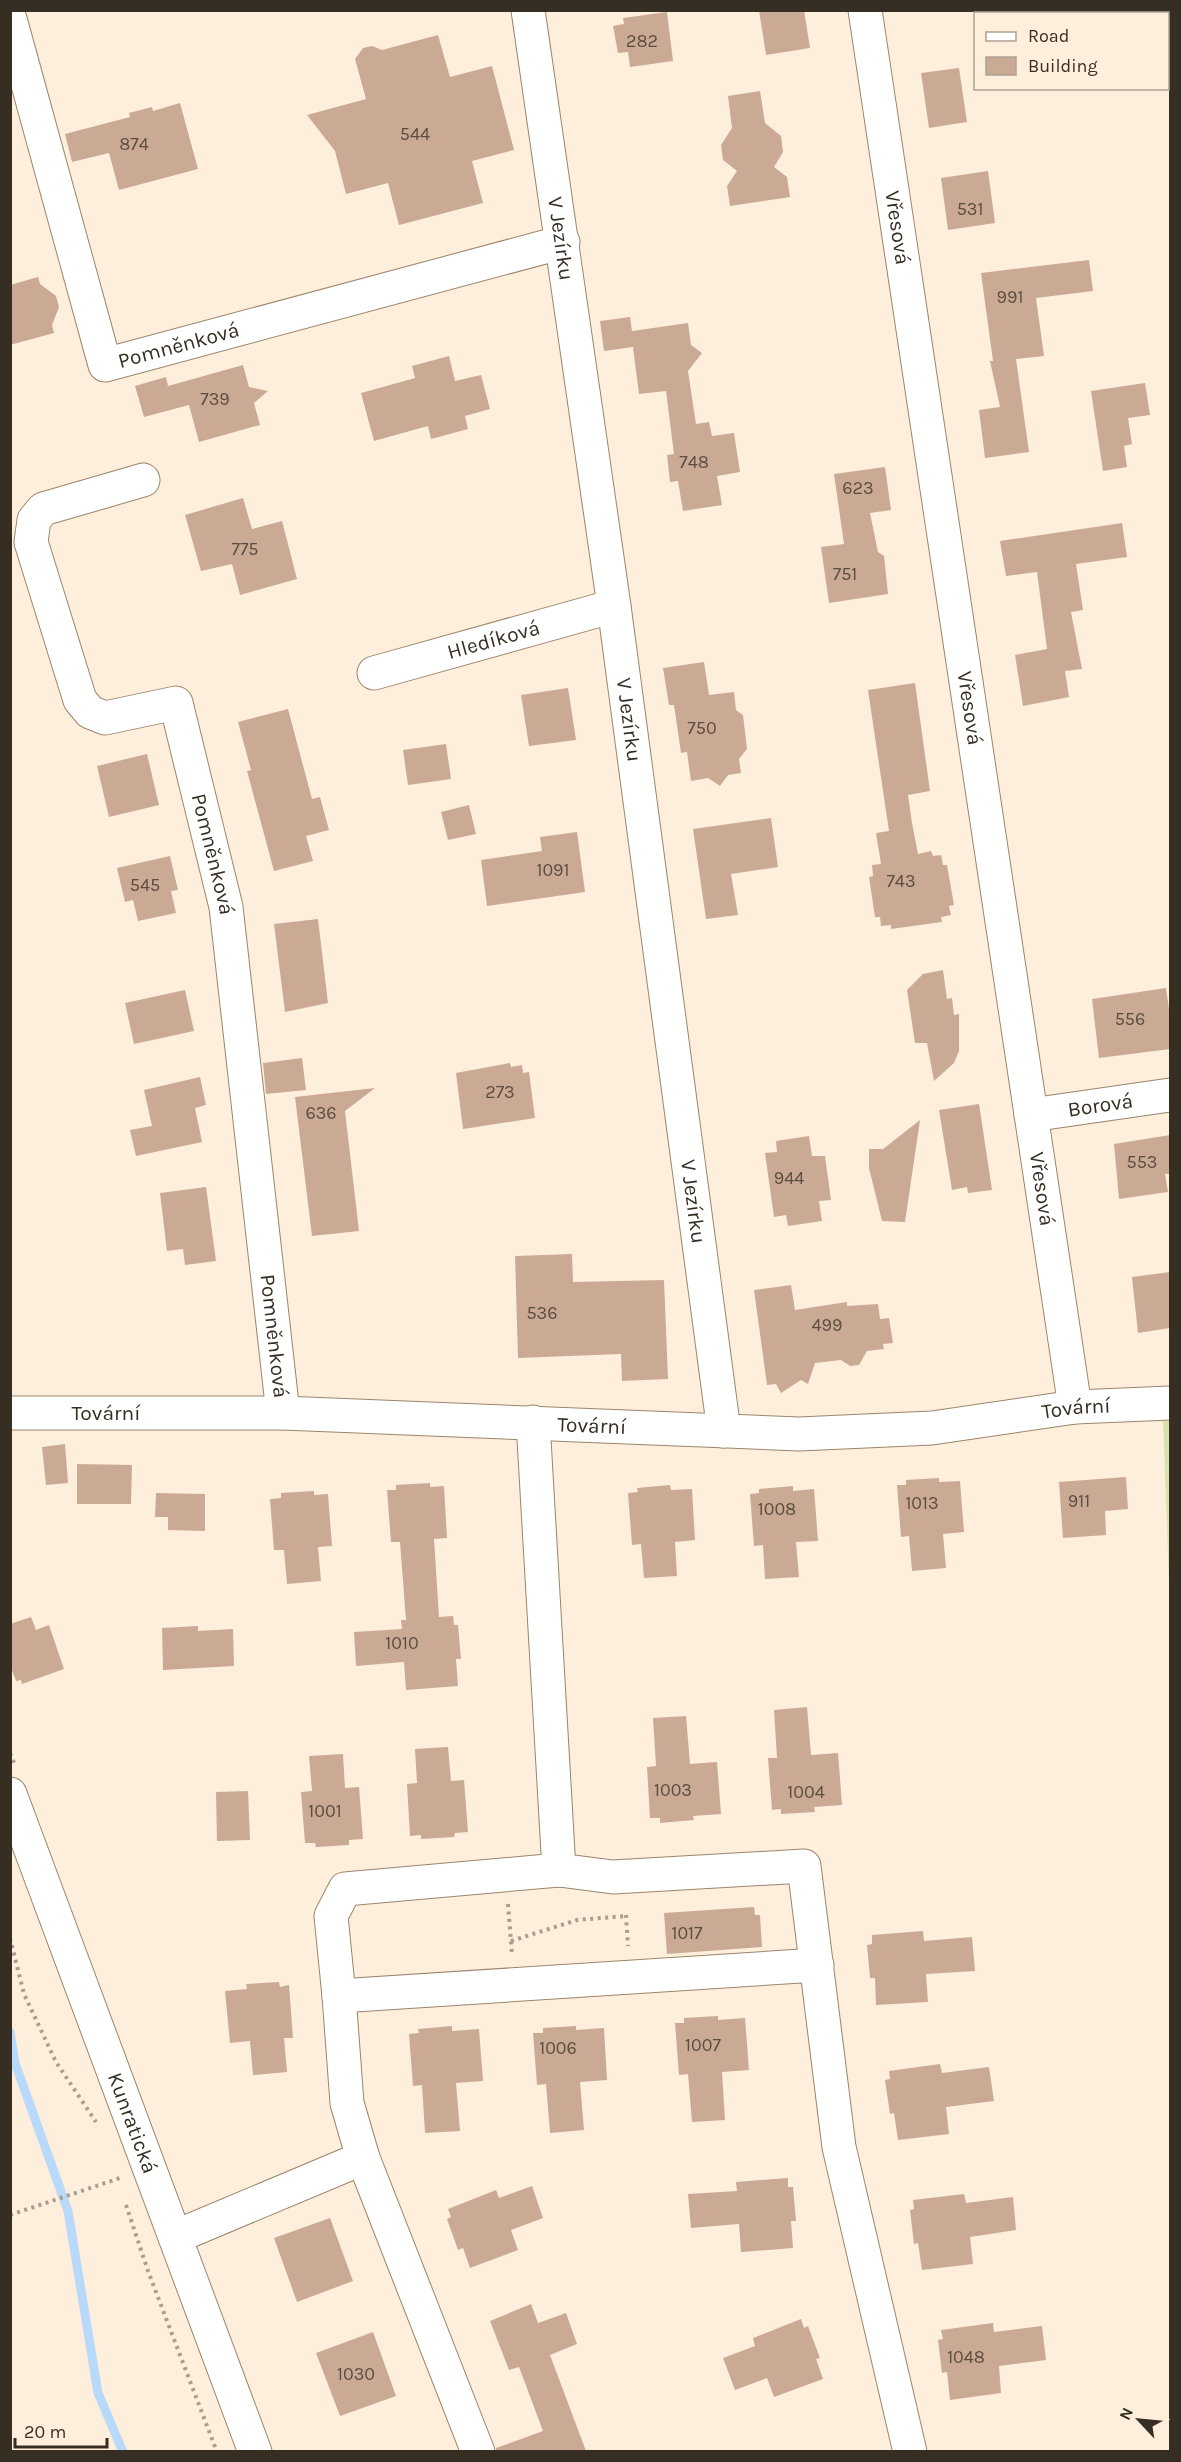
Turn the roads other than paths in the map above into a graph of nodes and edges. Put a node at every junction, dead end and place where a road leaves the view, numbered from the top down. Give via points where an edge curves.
1 (528, 10) edge
2 (865, 10) edge
3 (10, 20) edge
4 (562, 242) junction
5 (142, 480) dead end
6 (614, 606) junction
7 (374, 673) dead end
8 (1170, 1095) edge
9 (1031, 1115) junction
10 (1170, 1403) edge
11 (1075, 1407) junction
12 (10, 1413) edge
13 (283, 1413) junction
14 (533, 1422) junction
15 (724, 1431) junction
16 (10, 1794) edge
17 (559, 1870) junction
18 (817, 1965) junction
19 (339, 1996) junction
20 (363, 2158) junction
21 (175, 2237) junction
22 (255, 2451) edge
23 (478, 2451) edge
24 (909, 2451) edge

1 - 4 street, V Jezírku
2 - 9 street, Vřesová
3 - 4 street, Pomněnková via 105,365
4 - 6 street, V Jezírku
5 - 13 street, Pomněnková via 43,509 34,520 31,542 80,700 90,712 105,718 176,703 226,907
6 - 7 street, Hledíková
6 - 15 street, V Jezírku
8 - 9 street, Borová
9 - 11 street, Vřesová
10 - 11 street, Tovární
11 - 15 street, Tovární via 932,1428 799,1434
12 - 13 street, Tovární
13 - 14 street, Tovární
14 - 15 street, Tovární
14 - 17 street
16 - 21 street, Kunratická
17 - 18 street via 623,1876 804,1866
17 - 19 street via 345,1889 331,1916
18 - 19 street
18 - 24 street via 839,2147
19 - 20 street via 347,2103
20 - 21 street
20 - 23 street
21 - 22 street, Kunratická

